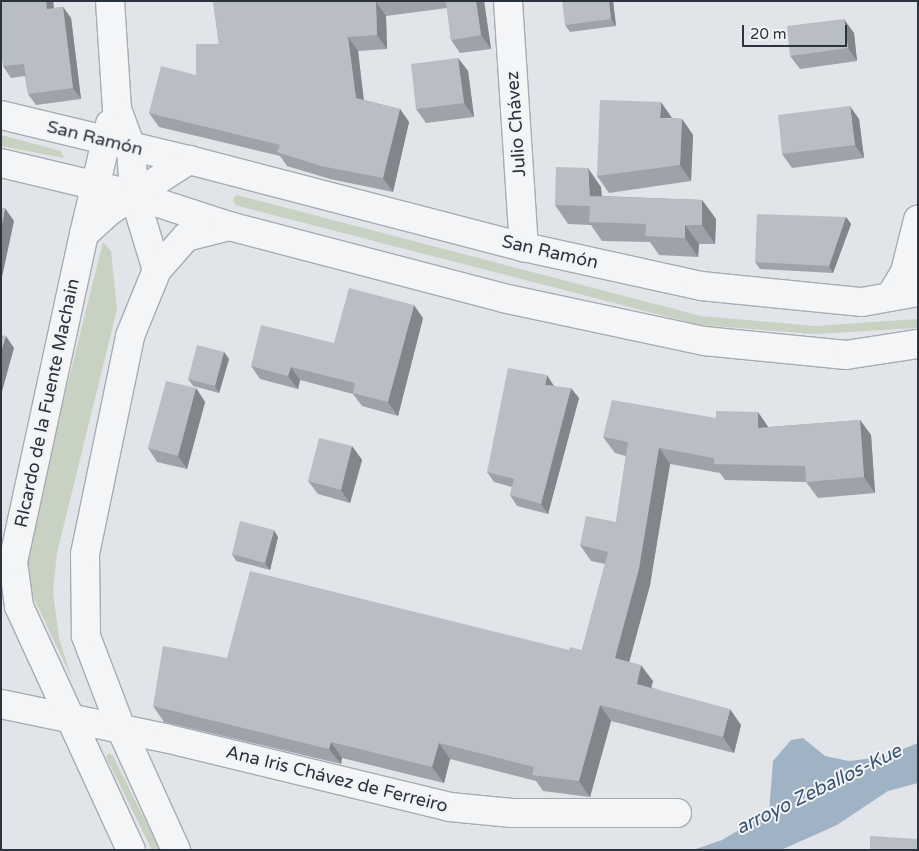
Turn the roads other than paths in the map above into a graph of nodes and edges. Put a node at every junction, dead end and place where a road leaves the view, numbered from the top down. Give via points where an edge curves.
1 (110, 1) edge
2 (508, 1) edge
3 (117, 109) junction
4 (1, 115) edge
5 (103, 141) junction
6 (131, 147) junction
7 (189, 160) junction
8 (1, 164) edge
9 (92, 187) junction
10 (134, 195) junction
11 (918, 220) edge
12 (229, 226) junction
13 (84, 234) junction
14 (524, 246) junction
15 (157, 270) junction
16 (918, 292) edge
17 (890, 297) junction
18 (918, 344) edge
19 (1, 704) edge
20 (69, 721) junction
21 (122, 731) junction
22 (677, 813) dead end
23 (129, 844) edge
24 (176, 850) edge

1 - 3 street
2 - 14 street, Julio Chávez
3 - 5 street, RIcardo de la Fuente Machain
3 - 6 street
4 - 5 street, San Ramón
5 - 6 street, San Ramón
5 - 9 street, RIcardo de la Fuente Machain
6 - 7 street, San Ramón
6 - 10 street
7 - 10 street, San Ramón
7 - 14 street, San Ramón
8 - 9 street
9 - 10 street
9 - 13 street, RIcardo de la Fuente Machain
10 - 12 street
10 - 13 street
10 - 15 street
11 - 17 street via 905,272
12 - 15 street via 186,236
12 - 18 street via 503,298 704,341 846,355
13 - 20 street, RIcardo de la Fuente Machain via 12,562 19,606
14 - 17 street, San Ramón via 701,286 862,302
15 - 21 street via 130,336 85,554 86,636
16 - 17 street, San Ramón
19 - 20 street, Ana Iris Chávez de Ferreiro
20 - 21 street, Ana Iris Chávez de Ferreiro
20 - 23 street, RIcardo de la Fuente Machain
21 - 22 street, Ana Iris Chávez de Ferreiro via 166,738 450,807 512,814
21 - 24 street

